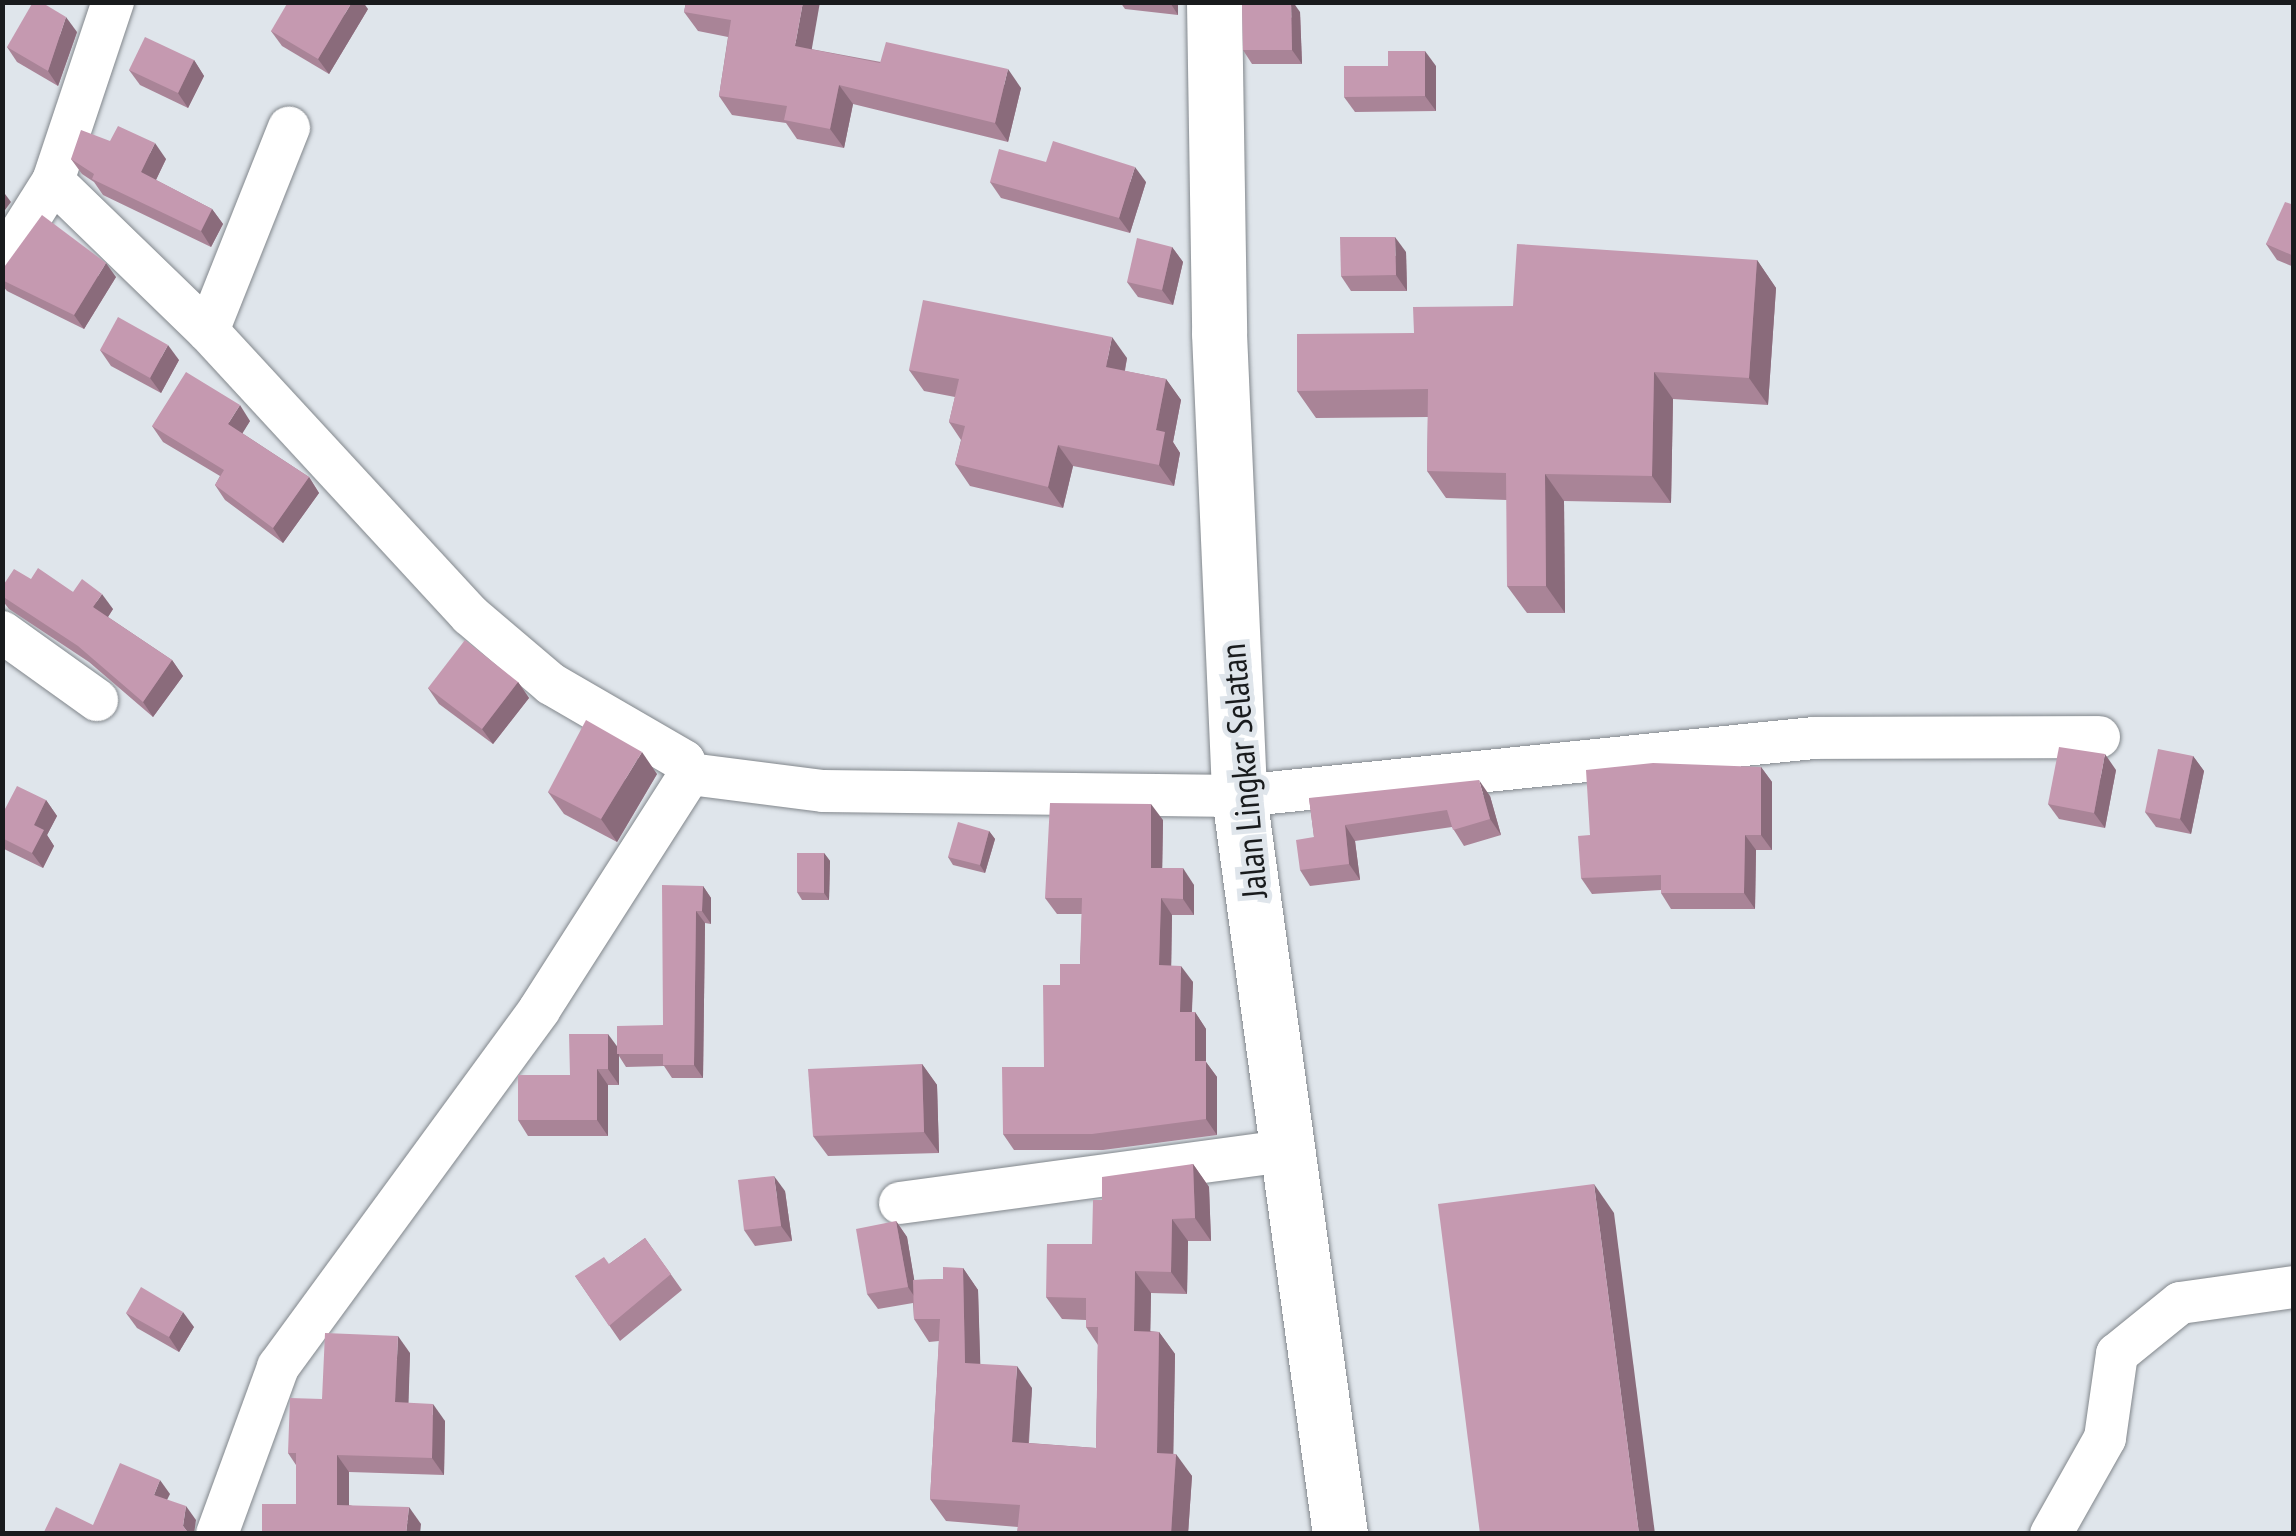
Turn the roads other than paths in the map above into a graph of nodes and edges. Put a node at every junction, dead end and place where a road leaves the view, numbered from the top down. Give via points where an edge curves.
1 (113, 2) edge
2 (1214, 2) edge
3 (289, 127) dead end
4 (54, 181) junction
5 (2, 262) edge
6 (208, 331) junction
7 (2, 632) edge
8 (96, 700) dead end
9 (2099, 737) dead end
10 (690, 774) junction
11 (1239, 796) junction
12 (1287, 1150) junction
13 (900, 1203) dead end
14 (2294, 1287) edge
15 (217, 1534) edge
16 (1340, 1534) edge
17 (2051, 1534) edge

1 - 4 street
2 - 11 highway, Jalan Lingkar Selatan via 1219,334
3 - 6 street
4 - 5 street
4 - 6 street
6 - 10 street via 470,615 551,684 684,762
7 - 8 street
9 - 11 street via 1814,738
10 - 11 street via 823,791
10 - 15 street via 540,1010 278,1367
11 - 12 highway, Jalan Lingkar Selatan
12 - 13 street
12 - 16 highway, Jalan Lingkar Selatan
14 - 17 street via 2203,1294 2129,1342 2113,1366 2105,1438

